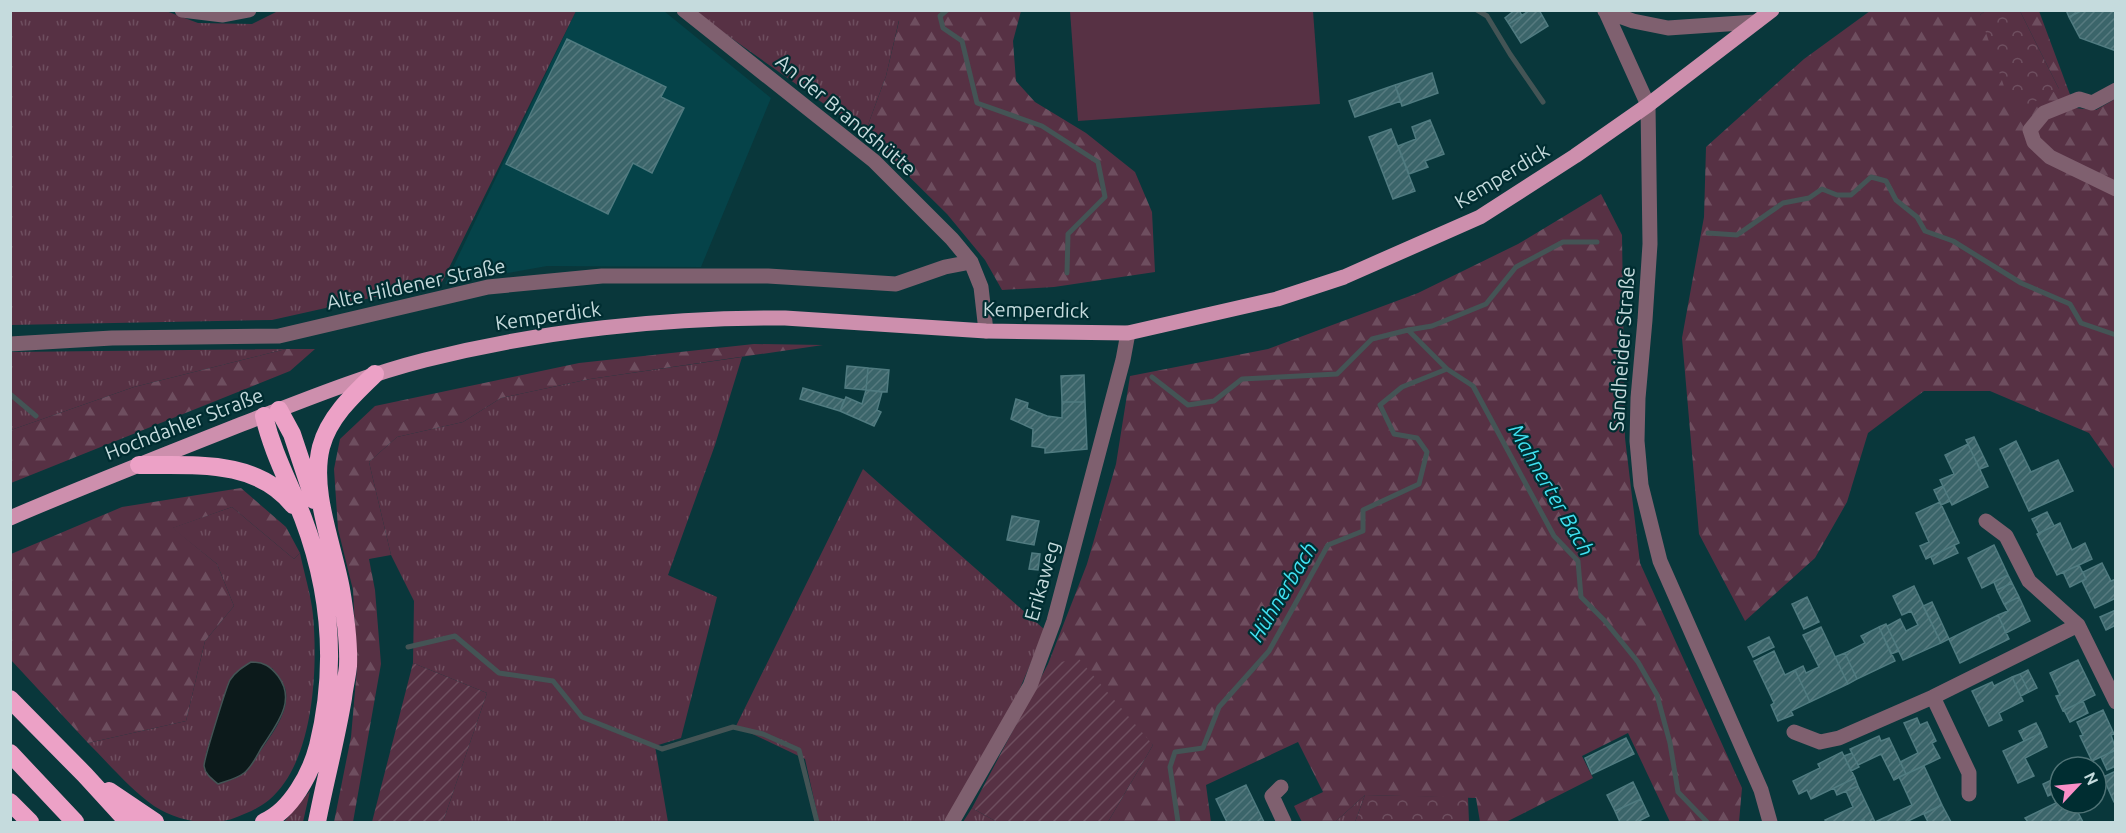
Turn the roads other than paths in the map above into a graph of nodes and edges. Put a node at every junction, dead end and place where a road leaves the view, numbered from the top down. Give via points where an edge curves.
1 (182, 10) edge
2 (249, 10) edge
3 (684, 10) edge
4 (1772, 10) edge
5 (1605, 11) edge
6 (1756, 22) junction
7 (2115, 90) edge
8 (1648, 105) junction
9 (2115, 189) edge
10 (970, 262) junction
11 (987, 331) junction
12 (1128, 333) junction
13 (10, 344) edge
14 (375, 374) junction
15 (272, 413) junction
16 (139, 465) junction
17 (10, 518) edge
18 (303, 518) junction
19 (1986, 521) dead end
20 (328, 539) junction
21 (2078, 626) junction
22 (1933, 697) junction
23 (10, 699) edge
24 (2115, 702) edge
25 (1794, 732) dead end
26 (10, 753) edge
27 (85, 775) junction
28 (1281, 787) dead end
29 (1969, 794) dead end
30 (10, 802) edge
31 (30, 822) edge
32 (75, 822) edge
33 (128, 822) edge
34 (154, 822) edge
35 (264, 822) edge
36 (317, 822) edge
37 (952, 822) edge
38 (1284, 822) edge
39 (1770, 822) edge

1 - 2 street via 223,15
3 - 10 street, An der Brandshütte via 874,161
4 - 6 main road, Kemperdick
5 - 6 street via 1668,28
5 - 8 street
6 - 8 main road, Kemperdick
7 - 9 street via 2092,103 2079,99 2044,113 2030,130 2034,142 2050,158
8 - 12 main road, Kemperdick via 1480,217 1344,277 1278,299
8 - 39 street, Sandheider Straße via 1650,244 1637,441 1641,485 1660,561 1761,790
10 - 11 street, An der Brandshütte via 981,287
10 - 13 street, Alte Hildener Straße via 896,284 768,276 602,276 488,287 279,336
11 - 12 main road, Kemperdick
11 - 14 main road, Kemperdick via 785,318 644,325 472,349
12 - 37 street, Erikaweg via 1054,621 1030,686
14 - 15 main road, Hochdahler Straße
14 - 20 highway via 347,401 322,445 319,485
15 - 16 main road, Hochdahler Straße
15 - 18 highway via 271,444
15 - 20 highway via 292,434
16 - 17 main road, Hochdahler Straße
16 - 18 highway via 211,466 242,471 283,492
18 - 35 highway via 327,610 329,686 316,756 306,781 292,799
19 - 21 street via 2006,536 2029,581
20 - 36 highway via 341,590 348,666
21 - 22 street
21 - 24 street
22 - 25 street via 1839,738 1820,742
22 - 29 street via 1969,773
23 - 27 highway
26 - 32 highway
27 - 33 highway
27 - 34 highway
28 - 38 street via 1272,796
30 - 31 highway

